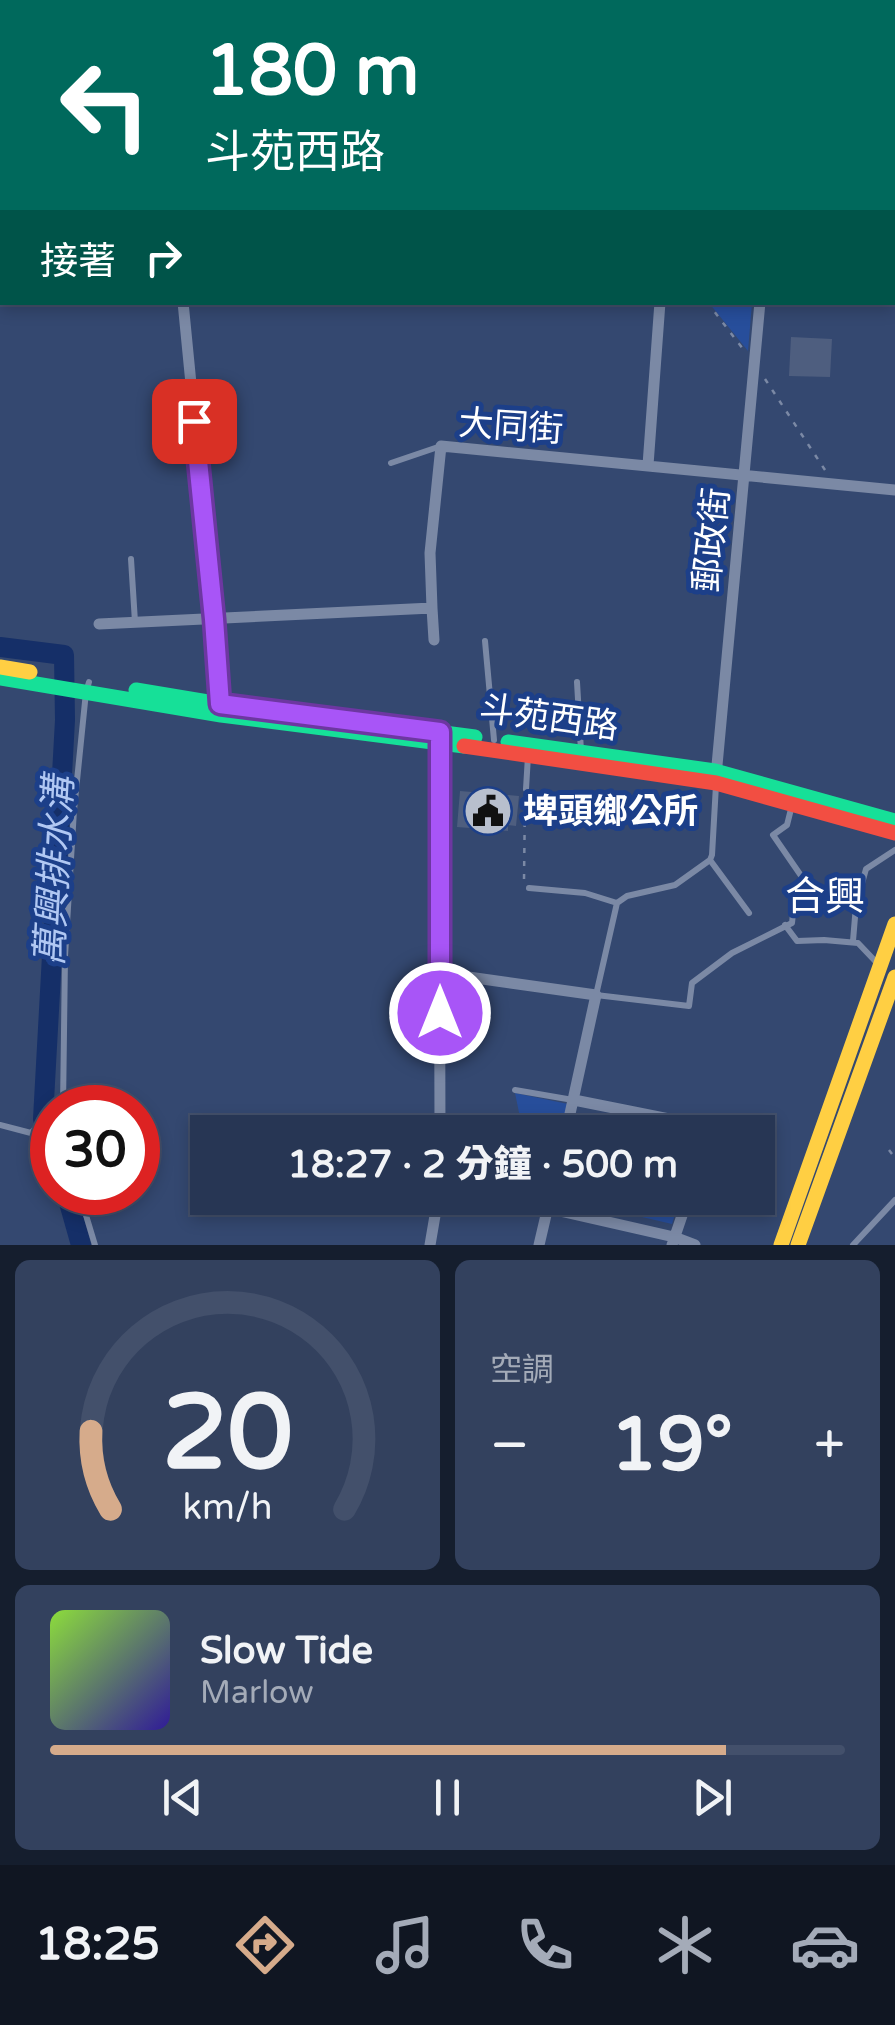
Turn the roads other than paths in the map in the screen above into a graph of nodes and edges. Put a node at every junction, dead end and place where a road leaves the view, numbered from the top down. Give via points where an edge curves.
1 (183, 305) edge
2 (660, 305) edge
3 (760, 305) edge
4 (441, 446) junction
5 (392, 463) dead end
6 (648, 465) junction
7 (745, 476) junction
8 (895, 490) edge
9 (131, 558) dead end
10 (432, 608) junction
11 (214, 619) junction
12 (135, 623) junction
13 (99, 624) dead end
14 (434, 640) dead end
15 (486, 641) dead end
16 (0, 667) edge
17 (0, 678) edge
18 (577, 682) dead end
19 (79, 686) junction
20 (220, 710) junction
21 (439, 738) junction
22 (494, 740) junction
23 (529, 750) junction
24 (581, 752) junction
25 (716, 777) junction
26 (526, 790) road end
27 (792, 805) junction
28 (895, 821) edge
29 (895, 833) edge
30 (895, 850) edge
31 (710, 860) junction
32 (529, 888) road end
33 (617, 903) junction
34 (749, 914) dead end
35 (895, 924) edge
36 (785, 925) junction
37 (853, 942) junction
38 (890, 972) edge
39 (440, 973) junction
40 (596, 995) junction
41 (63, 1085) edge
42 (515, 1090) dead end
43 (574, 1100) junction
44 (440, 1115) edge
45 (570, 1115) edge
46 (649, 1115) edge
47 (0, 1125) edge
48 (30, 1133) edge
49 (895, 1200) edge
50 (86, 1215) edge
51 (435, 1215) edge
52 (546, 1215) edge
53 (590, 1215) edge
54 (682, 1215) edge
55 (673, 1241) edge
56 (95, 1245) edge
57 (430, 1245) edge
58 (539, 1245) edge
59 (694, 1245) edge
60 (781, 1245) edge
61 (798, 1245) edge
62 (852, 1245) edge

1 - 11 street
2 - 6 street
3 - 7 street, 郵政街
4 - 5 lane
4 - 6 street, 大同街
4 - 10 street, 大同街 via 430,553
6 - 7 street, 大同街
7 - 8 street, 大同街
7 - 25 street, 郵政街
9 - 12 lane
10 - 11 street
10 - 14 street, 大同街
11 - 12 street
11 - 20 street
12 - 13 street
15 - 22 lane
16 - 19 main road
17 - 19 main road
18 - 24 lane
19 - 20 main road, 斗苑西路
19 - 41 lane
20 - 21 main road, 斗苑西路
21 - 22 main road, 斗苑西路
21 - 23 main road, 斗苑西路
21 - 39 street
22 - 23 main road, 斗苑西路
23 - 24 main road, 斗苑西路
23 - 25 main road, 斗苑西路
23 - 26 lane
24 - 25 main road, 斗苑西路
25 - 27 main road, 斗苑西路
25 - 28 main road, 斗苑西路
25 - 31 lane
27 - 29 main road, 斗苑西路
27 - 36 lane via 787,825 773,835 804,880 792,922
30 - 37 lane via 866,869
31 - 33 lane via 675,886
31 - 34 lane
32 - 33 lane
33 - 40 lane
35 - 38 main road
36 - 37 lane via 797,942
36 - 40 lane via 692,983 689,1006
37 - 38 lane
38 - 60 main road
38 - 61 main road
39 - 40 street
39 - 44 street
40 - 43 street
42 - 43 lane
43 - 45 street
43 - 46 street
47 - 48 lane
49 - 62 lane
50 - 56 lane
51 - 57 street
52 - 58 street
53 - 55 street
54 - 55 street
55 - 59 street

